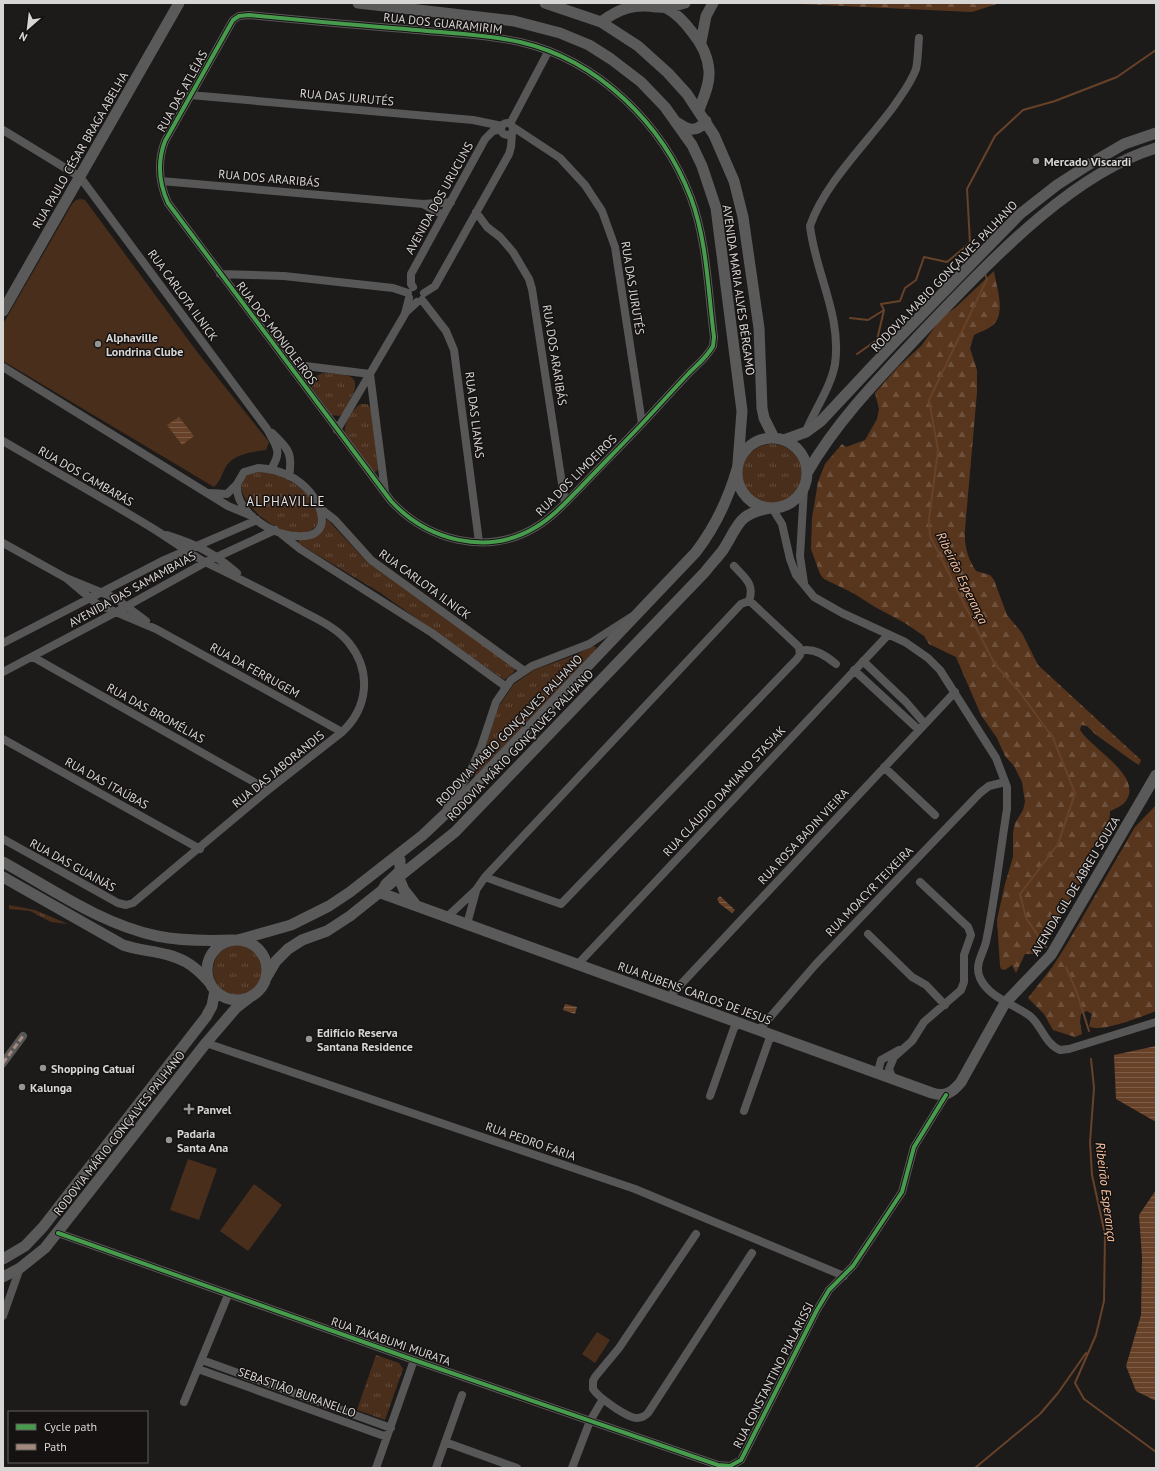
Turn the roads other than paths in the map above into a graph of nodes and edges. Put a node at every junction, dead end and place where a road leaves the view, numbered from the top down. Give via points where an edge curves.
1 (179, 3) edge
2 (358, 3) edge
3 (545, 3) edge
4 (685, 3) edge
5 (713, 3) edge
6 (436, 7) edge
7 (667, 8) junction
8 (237, 17) joint
9 (601, 22) junction
10 (919, 38) dead end
11 (700, 42) junction
12 (548, 52) junction
13 (190, 95) junction
14 (699, 110) junction
15 (706, 121) junction
16 (678, 123) junction
17 (508, 128) junction
18 (3, 130) edge
19 (1156, 133) edge
20 (1156, 148) edge
21 (80, 176) junction
22 (161, 181) junction
23 (451, 202) junction
24 (423, 204) junction
25 (476, 212) junction
26 (443, 215) junction
27 (470, 223) junction
28 (487, 227) junction
29 (220, 274) junction
30 (410, 292) junction
31 (421, 298) junction
32 (3, 311) edge
33 (405, 314) junction
34 (713, 346) joint
35 (289, 364) junction
36 (3, 367) edge
37 (370, 374) junction
38 (642, 423) junction
39 (267, 429) junction
40 (337, 430) junction
41 (806, 432) junction
42 (779, 439) junction
43 (3, 441) edge
44 (738, 466) junction
45 (270, 469) junction
46 (807, 474) junction
47 (289, 476) junction
48 (237, 484) junction
49 (804, 488) junction
50 (205, 491) junction
51 (385, 493) junction
52 (565, 503) junction
53 (771, 508) junction
54 (321, 509) junction
55 (254, 518) junction
56 (157, 531) junction
57 (277, 532) junction
58 (479, 542) junction
59 (3, 543) edge
60 (197, 545) junction
61 (185, 550) junction
62 (217, 557) junction
63 (206, 562) junction
64 (734, 566) dead end
65 (66, 578) junction
66 (245, 580) junction
67 (805, 586) junction
68 (101, 593) junction
69 (90, 598) junction
70 (749, 601) junction
71 (127, 605) junction
72 (640, 611) junction
73 (118, 612) junction
74 (332, 628) joint
75 (156, 629) junction
76 (888, 634) junction
77 (4, 642) edge
78 (800, 651) junction
79 (33, 657) junction
80 (863, 661) junction
81 (836, 664) dead end
82 (523, 670) junction
83 (854, 670) junction
84 (3, 672) edge
85 (505, 686) junction
86 (955, 692) junction
87 (922, 727) junction
88 (342, 732) junction
89 (3, 739) edge
90 (884, 767) junction
91 (1156, 775) edge
92 (1005, 782) junction
93 (268, 790) junction
94 (935, 815) dead end
95 (438, 822) junction
96 (3, 839) edge
97 (200, 849) junction
98 (397, 856) junction
99 (3, 862) edge
100 (3, 877) edge
101 (485, 877) junction
102 (399, 878) junction
103 (920, 882) dead end
104 (476, 890) junction
105 (382, 893) junction
106 (133, 903) joint
107 (417, 906) junction
108 (447, 917) junction
109 (467, 924) junction
110 (868, 934) dead end
111 (235, 940) junction
112 (578, 964) junction
113 (266, 978) junction
114 (213, 986) junction
115 (669, 997) junction
116 (249, 998) junction
117 (1005, 1003) junction
118 (945, 1005) junction
119 (1156, 1022) edge
120 (740, 1023) junction
121 (759, 1030) junction
122 (23, 1036) dead end
123 (775, 1036) junction
124 (206, 1043) junction
125 (905, 1048) junction
126 (3, 1063) edge
127 (878, 1072) junction
128 (892, 1077) junction
129 (946, 1095) junction
130 (710, 1096) dead end
131 (744, 1111) dead end
132 (58, 1234) junction
133 (696, 1234) dead end
134 (752, 1253) dead end
135 (3, 1259) edge
136 (20, 1268) junction
137 (844, 1276) junction
138 (3, 1277) edge
139 (228, 1295) junction
140 (3, 1316) edge
141 (202, 1360) junction
142 (414, 1360) junction
143 (198, 1369) junction
144 (296, 1394) junction
145 (462, 1394) dead end
146 (603, 1399) junction
147 (184, 1402) dead end
148 (293, 1403) junction
149 (570, 1414) junction
150 (592, 1420) junction
151 (391, 1428) junction
152 (584, 1435) junction
153 (387, 1437) junction
154 (445, 1442) junction
155 (579, 1451) junction
156 (718, 1465) joint
157 (376, 1468) edge
158 (436, 1468) edge
159 (517, 1468) edge
160 (572, 1468) edge

1 - 21 main road, RUA PAULO CÉSAR BRAGA ABELHA
2 - 6 main road, AVENIDA MARIA ALVES BÉRGAMO
3 - 9 main road, AVENIDA MARIA ALVES BÉRGAMO
4 - 7 main road
5 - 11 main road via 706,16
6 - 16 main road, AVENIDA MARIA ALVES BÉRGAMO via 543,27 576,39 600,51 630,72 651,90
7 - 9 main road via 634,6 617,10
7 - 11 main road via 686,24
8 - 12 street, RUA DOS GUARAMIRIM via 249,15 496,38 521,42
8 - 13 street, RUA DAS ATLÉIAS
9 - 14 main road, AVENIDA MARIA ALVES BÉRGAMO via 638,46 660,65
10 - 41 street via 916,68 910,83 840,174 814,214 810,226 831,312 836,346 831,379
11 - 14 main road via 709,72
12 - 17 street, AVENIDA DOS URUCUNS
12 - 34 street, RUA DOS GUARAMIRIM via 589,73 625,100 650,126 675,163 691,198 699,228 714,337
13 - 17 street, RUA DAS JURUTÉS via 473,120
13 - 22 street, RUA DAS ATLÉIAS via 163,145
14 - 15 main road, AVENIDA MARIA ALVES BÉRGAMO
15 - 16 main road via 694,130 688,130
15 - 42 main road, AVENIDA MARIA ALVES BÉRGAMO via 726,158 739,198 759,328 762,408 764,418
16 - 44 main road, AVENIDA MARIA ALVES BÉRGAMO via 702,166 719,226 742,411
17 - 23 street, AVENIDA DOS URUCUNS via 493,131 486,137
17 - 25 street, AVENIDA DOS URUCUNS via 511,147 509,154
17 - 38 street, RUA DAS JURUTÉS via 560,158 585,185 602,211 615,247
18 - 21 street
19 - 41 main road, RODOVIA MABIO GONÇALVES PALHANO via 1124,144 1057,185 1020,214 836,407
20 - 46 main road, RODOVIA MABIO GONÇALVES PALHANO via 1101,172 1034,222 978,274 878,379 844,420
21 - 32 main road, RUA PAULO CÉSAR BRAGA ABELHA
21 - 39 street, RUA CARLOTA ILNICK
22 - 24 street, RUA DOS ARARIBÁS
22 - 29 street, RUA DOS MONJOLEIROS via 170,206
23 - 24 street, RUA DOS ARARIBÁS
23 - 26 street, AVENIDA DOS URUCUNS
24 - 26 street, RUA DOS ARARIBÁS
25 - 27 street, AVENIDA DOS URUCUNS
25 - 28 street, RUA DOS ARARIBÁS
26 - 30 street, AVENIDA DOS URUCUNS via 411,274
27 - 28 street, RUA DOS ARARIBÁS
27 - 31 street, AVENIDA DOS URUCUNS via 434,286
28 - 52 street, RUA DOS ARARIBÁS via 513,252 532,288
29 - 30 street via 284,276
29 - 35 street, RUA DOS MONJOLEIROS
30 - 31 street via 412,301
30 - 31 street via 421,288
30 - 33 street, AVENIDA DOS URUCUNS
31 - 33 street, AVENIDA DOS URUCUNS
31 - 58 street, RUA DAS LIANAS via 446,331 454,350
33 - 37 street, AVENIDA DOS URUCUNS
34 - 38 street, RUA DOS LIMOEIROS
35 - 37 street
35 - 40 street, RUA DOS MONJOLEIROS
36 - 50 street
37 - 40 street, AVENIDA DOS URUCUNS
37 - 51 street
38 - 52 street, RUA DOS LIMOEIROS
39 - 45 street, RUA CARLOTA ILNICK via 278,451 277,459
39 - 47 street, RUA CARLOTA ILNICK via 288,449 291,464
40 - 51 street, RUA DOS MONJOLEIROS
41 - 42 main road, RODOVIA MABIO GONÇALVES PALHANO
42 - 44 main road via 765,439 753,444 744,452
42 - 46 main road via 799,451 805,461
43 - 56 street, RUA DOS CAMBARÁS
44 - 53 main road via 738,482 747,498 758,505
44 - 72 main road, RODOVIA MABIO GONÇALVES PALHANO via 725,504 709,534 696,552
45 - 47 street
45 - 48 street via 248,470
46 - 49 main road
47 - 54 street, RUA CARLOTA ILNICK via 301,483 317,500
48 - 50 street via 231,492 222,495
48 - 55 street via 240,502
49 - 53 main road via 793,501 782,507
49 - 67 street via 800,556
50 - 55 street via 228,506
51 - 58 street, RUA DOS LIMOEIROS via 402,513 421,527 451,539
52 - 58 street, RUA DOS LIMOEIROS via 529,531 506,539
53 - 67 street via 782,524 792,567
53 - 102 main road, RODOVIA MÁRIO GONÇALVES PALHANO via 744,517 723,550 700,577 455,832
54 - 57 street via 322,522 314,533 296,536
54 - 82 street, RUA CARLOTA ILNICK via 335,520 371,560
55 - 57 street
55 - 60 street, AVENIDA DAS SAMAMBAIAS
56 - 60 street, RUA DOS CAMBARÁS
56 - 61 street, RUA DOS CAMBARÁS
57 - 62 street, AVENIDA DAS SAMAMBAIAS
57 - 85 street via 432,633
59 - 65 street, RUA DA FERRUGEM
60 - 61 street, AVENIDA DAS SAMAMBAIAS
60 - 62 street, RUA DOS CAMBARÁS
61 - 63 street, RUA DOS CAMBARÁS
61 - 68 street, AVENIDA DAS SAMAMBAIAS
62 - 63 street, AVENIDA DAS SAMAMBAIAS
62 - 66 street, RUA DOS CAMBARÁS
63 - 66 street, RUA DOS CAMBARÁS
63 - 71 street, AVENIDA DAS SAMAMBAIAS
64 - 70 street via 750,585
65 - 68 street, RUA DA FERRUGEM
65 - 69 street, RUA DA FERRUGEM
66 - 74 street, RUA DOS CAMBARÁS
67 - 76 street via 822,602
68 - 69 street, AVENIDA DAS SAMAMBAIAS
68 - 71 street, RUA DA FERRUGEM
69 - 73 street, RUA DA FERRUGEM
69 - 77 street, AVENIDA DAS SAMAMBAIAS
70 - 78 street via 796,644
70 - 101 street via 742,604
71 - 73 street, AVENIDA DAS SAMAMBAIAS
71 - 75 street, RUA DA FERRUGEM
72 - 82 street via 589,644
72 - 95 main road, RODOVIA MABIO GONÇALVES PALHANO
73 - 75 street, RUA DA FERRUGEM
73 - 79 street, AVENIDA DAS SAMAMBAIAS
74 - 88 street, RUA DAS JABORANDIS via 351,644 363,672 365,689 362,704 353,722
75 - 88 street, RUA DA FERRUGEM
76 - 80 street, RUA CLÁUDIO DAMIANO STASIAK
76 - 86 street via 928,658
78 - 81 street via 815,651
78 - 101 street via 796,660 561,904
79 - 84 street, AVENIDA DAS SAMAMBAIAS
79 - 93 street, RUA DAS BROMÉLIAS
80 - 83 street, RUA CLÁUDIO DAMIANO STASIAK
80 - 87 street via 906,702
82 - 85 street
83 - 87 street
83 - 112 street, RUA CLÁUDIO DAMIANO STASIAK
85 - 95 street via 492,712 471,770
86 - 87 street, RUA ROSA BADIN VIEIRA
86 - 92 street via 996,758
87 - 90 street, RUA ROSA BADIN VIEIRA
88 - 93 street, RUA DAS JABORANDIS
89 - 97 street, RUA DAS ITAÚBAS
90 - 94 street
90 - 115 street, RUA ROSA BADIN VIEIRA
91 - 117 main road, AVENIDA GIL DE ABREU SOUZA via 1051,955
92 - 117 street via 1007,809 986,941 978,965 978,973 983,983
92 - 121 street, RUA MOACYR TEIXEIRA via 989,786 980,793 816,964
93 - 97 street, RUA DAS JABORANDIS
95 - 98 main road, RODOVIA MABIO GONÇALVES PALHANO
96 - 106 street, RUA DAS GUAINÃS via 118,903
97 - 106 street, RUA DAS JABORANDIS
98 - 105 main road via 400,860 400,871 386,884
98 - 111 main road, RODOVIA MABIO GONÇALVES PALHANO via 319,912 285,927
99 - 111 main road via 98,915 124,926 167,938 194,941
100 - 114 main road via 123,945 186,962
101 - 104 street
102 - 105 main road, RODOVIA MÁRIO GONÇALVES PALHANO
102 - 107 main road via 404,890
103 - 118 street via 968,927 971,933 963,957 962,987
104 - 108 street
104 - 109 street
105 - 107 main road, RUA RUBENS CARLOS DE JESUS
105 - 113 main road, RODOVIA MÁRIO GONÇALVES PALHANO via 334,926 288,949 276,961
107 - 108 main road, RUA RUBENS CARLOS DE JESUS
108 - 109 main road, RUA RUBENS CARLOS DE JESUS
109 - 112 main road, RUA RUBENS CARLOS DE JESUS
110 - 118 street
111 - 113 main road via 249,942 262,952 267,967
111 - 114 main road via 218,947 211,955 207,972
112 - 115 main road, RUA RUBENS CARLOS DE JESUS
113 - 116 main road via 258,992
114 - 116 main road via 221,995 232,999
114 - 135 main road, RODOVIA MÁRIO GONÇALVES PALHANO via 212,1006 206,1017 43,1226 25,1246
115 - 120 main road, RUA RUBENS CARLOS DE JESUS
116 - 124 main road, RODOVIA MÁRIO GONÇALVES PALHANO via 232,1012
117 - 119 street via 1031,1017 1051,1044 1064,1051
117 - 129 main road via 960,1082
118 - 125 street via 924,1022
120 - 121 main road, RUA RUBENS CARLOS DE JESUS
120 - 130 street via 734,1028
121 - 123 main road, RUA RUBENS CARLOS DE JESUS
122 - 126 street
123 - 127 main road, RUA RUBENS CARLOS DE JESUS
123 - 131 street via 769,1040
124 - 132 main road, RODOVIA MÁRIO GONÇALVES PALHANO
124 - 137 street, RUA PEDRO FARIA via 635,1189
125 - 127 street via 881,1060
125 - 128 street via 890,1063 888,1069
127 - 128 main road, RUA RUBENS CARLOS DE JESUS
128 - 129 main road, RUA RUBENS CARLOS DE JESUS via 937,1095
129 - 137 street, RUA CONSTANTINO PIALARISSI via 914,1147 902,1192 873,1238
132 - 136 main road, RODOVIA MÁRIO GONÇALVES PALHANO via 46,1248
132 - 139 street, RUA TAKABUMI MURATA
133 - 146 street via 619,1348 593,1381 593,1389
134 - 146 street via 648,1413 643,1417 634,1418
136 - 138 main road, RODOVIA MÁRIO GONÇALVES PALHANO
136 - 140 street
137 - 156 street, RUA CONSTANTINO PIALARISSI via 829,1290 741,1460 730,1466
139 - 141 street
139 - 142 street, RUA TAKABUMI MURATA
141 - 143 street
141 - 144 street, SEBASTIÃO BURANELLO
142 - 149 street, RUA TAKABUMI MURATA
142 - 151 street
143 - 147 street
143 - 148 street, SEBASTIÃO BURANELLO
144 - 148 street
144 - 151 street, SEBASTIÃO BURANELLO
145 - 154 street
146 - 150 street
148 - 153 street, SEBASTIÃO BURANELLO
149 - 150 street, RUA TAKABUMI MURATA
149 - 152 street via 581,1426
150 - 152 street
150 - 155 street via 584,1446
150 - 156 street, RUA TAKABUMI MURATA
151 - 153 street
152 - 155 street
153 - 157 street
154 - 158 street
154 - 159 street
155 - 160 street

